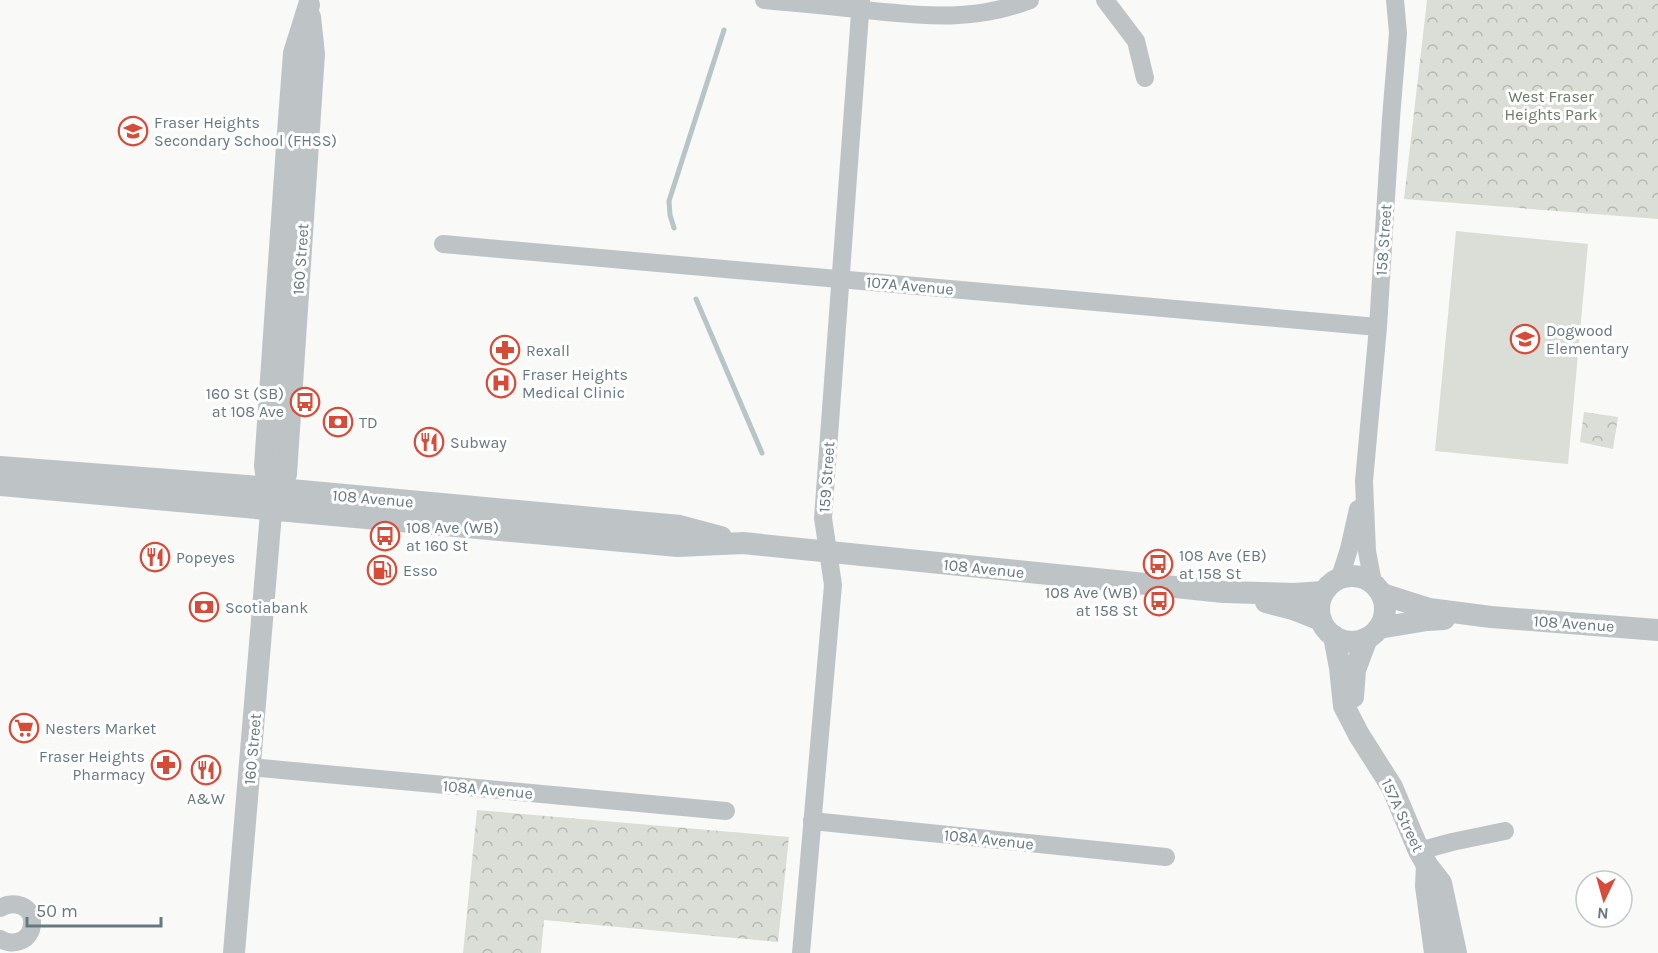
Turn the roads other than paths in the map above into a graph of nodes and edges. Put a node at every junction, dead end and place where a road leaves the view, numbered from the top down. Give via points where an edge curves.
1 (764, 0) edge
2 (1030, 0) edge
3 (1105, 0) edge
4 (1395, 0) edge
5 (310, 3) edge
6 (861, 5) edge
7 (1145, 78) dead end
8 (287, 146) junction
9 (442, 244) dead end
10 (842, 279) junction
11 (298, 284) junction
12 (1378, 327) junction
13 (0, 467) edge
14 (1364, 481) junction
15 (0, 485) edge
16 (273, 496) junction
17 (828, 552) junction
18 (1331, 585) junction
19 (1377, 588) junction
20 (1224, 592) junction
21 (1491, 617) junction
22 (1327, 628) junction
23 (1658, 630) edge
24 (1373, 633) junction
25 (1359, 735) junction
26 (250, 767) junction
27 (726, 811) dead end
28 (812, 821) junction
29 (1505, 831) dead end
30 (1166, 857) dead end
31 (1423, 858) junction
32 (0, 908) edge
33 (8, 945) edge
34 (234, 953) edge
35 (801, 953) edge
36 (1435, 953) edge
37 (1456, 953) edge

1 - 6 street
2 - 6 street via 1000,10 953,16 923,16
3 - 7 street via 1136,41
4 - 12 street, 158 Street via 1398,33
5 - 8 street, 160 Street via 294,53
5 - 11 street, 160 Street via 314,54
6 - 10 street, 159 Street
8 - 11 street via 295,181 288,266
8 - 16 street, 160 Street via 265,466
9 - 10 street, 107A Avenue
10 - 12 street, 107A Avenue
10 - 17 street, 159 Street via 823,518
11 - 16 street, 160 Street via 286,474
12 - 14 street, 158 Street
13 - 16 street, 108 Avenue
14 - 18 street, 158 Street via 1349,549
14 - 19 street, 158 Street via 1366,551
15 - 16 street, 108 Avenue
16 - 17 street, 108 Avenue via 678,546 743,543
16 - 26 street, 160 Street
17 - 20 street, 108 Avenue
17 - 28 street, 159 Street via 833,585
18 - 19 street via 1357,576
18 - 20 street, 108 Avenue via 1294,594
18 - 22 street via 1319,601
19 - 21 street, 108 Avenue via 1429,609
19 - 24 street via 1385,611
20 - 22 street, 108 Avenue via 1293,609
21 - 23 street, 108 Avenue
21 - 24 street, 108 Avenue via 1427,620
22 - 24 street via 1350,642
22 - 25 street, 157A Street via 1340,668 1344,706
24 - 25 street, 157A Street via 1355,670 1352,703
25 - 31 street, 157A Street via 1392,787
26 - 27 street, 108A Avenue
26 - 34 street, 160 Street
28 - 30 street, 108A Avenue
28 - 35 street, 159 Street
29 - 31 street via 1452,842
31 - 36 street, 157A Street
31 - 37 street, 157A Street via 1442,883
32 - 33 street via 18,904 32,917 28,935

